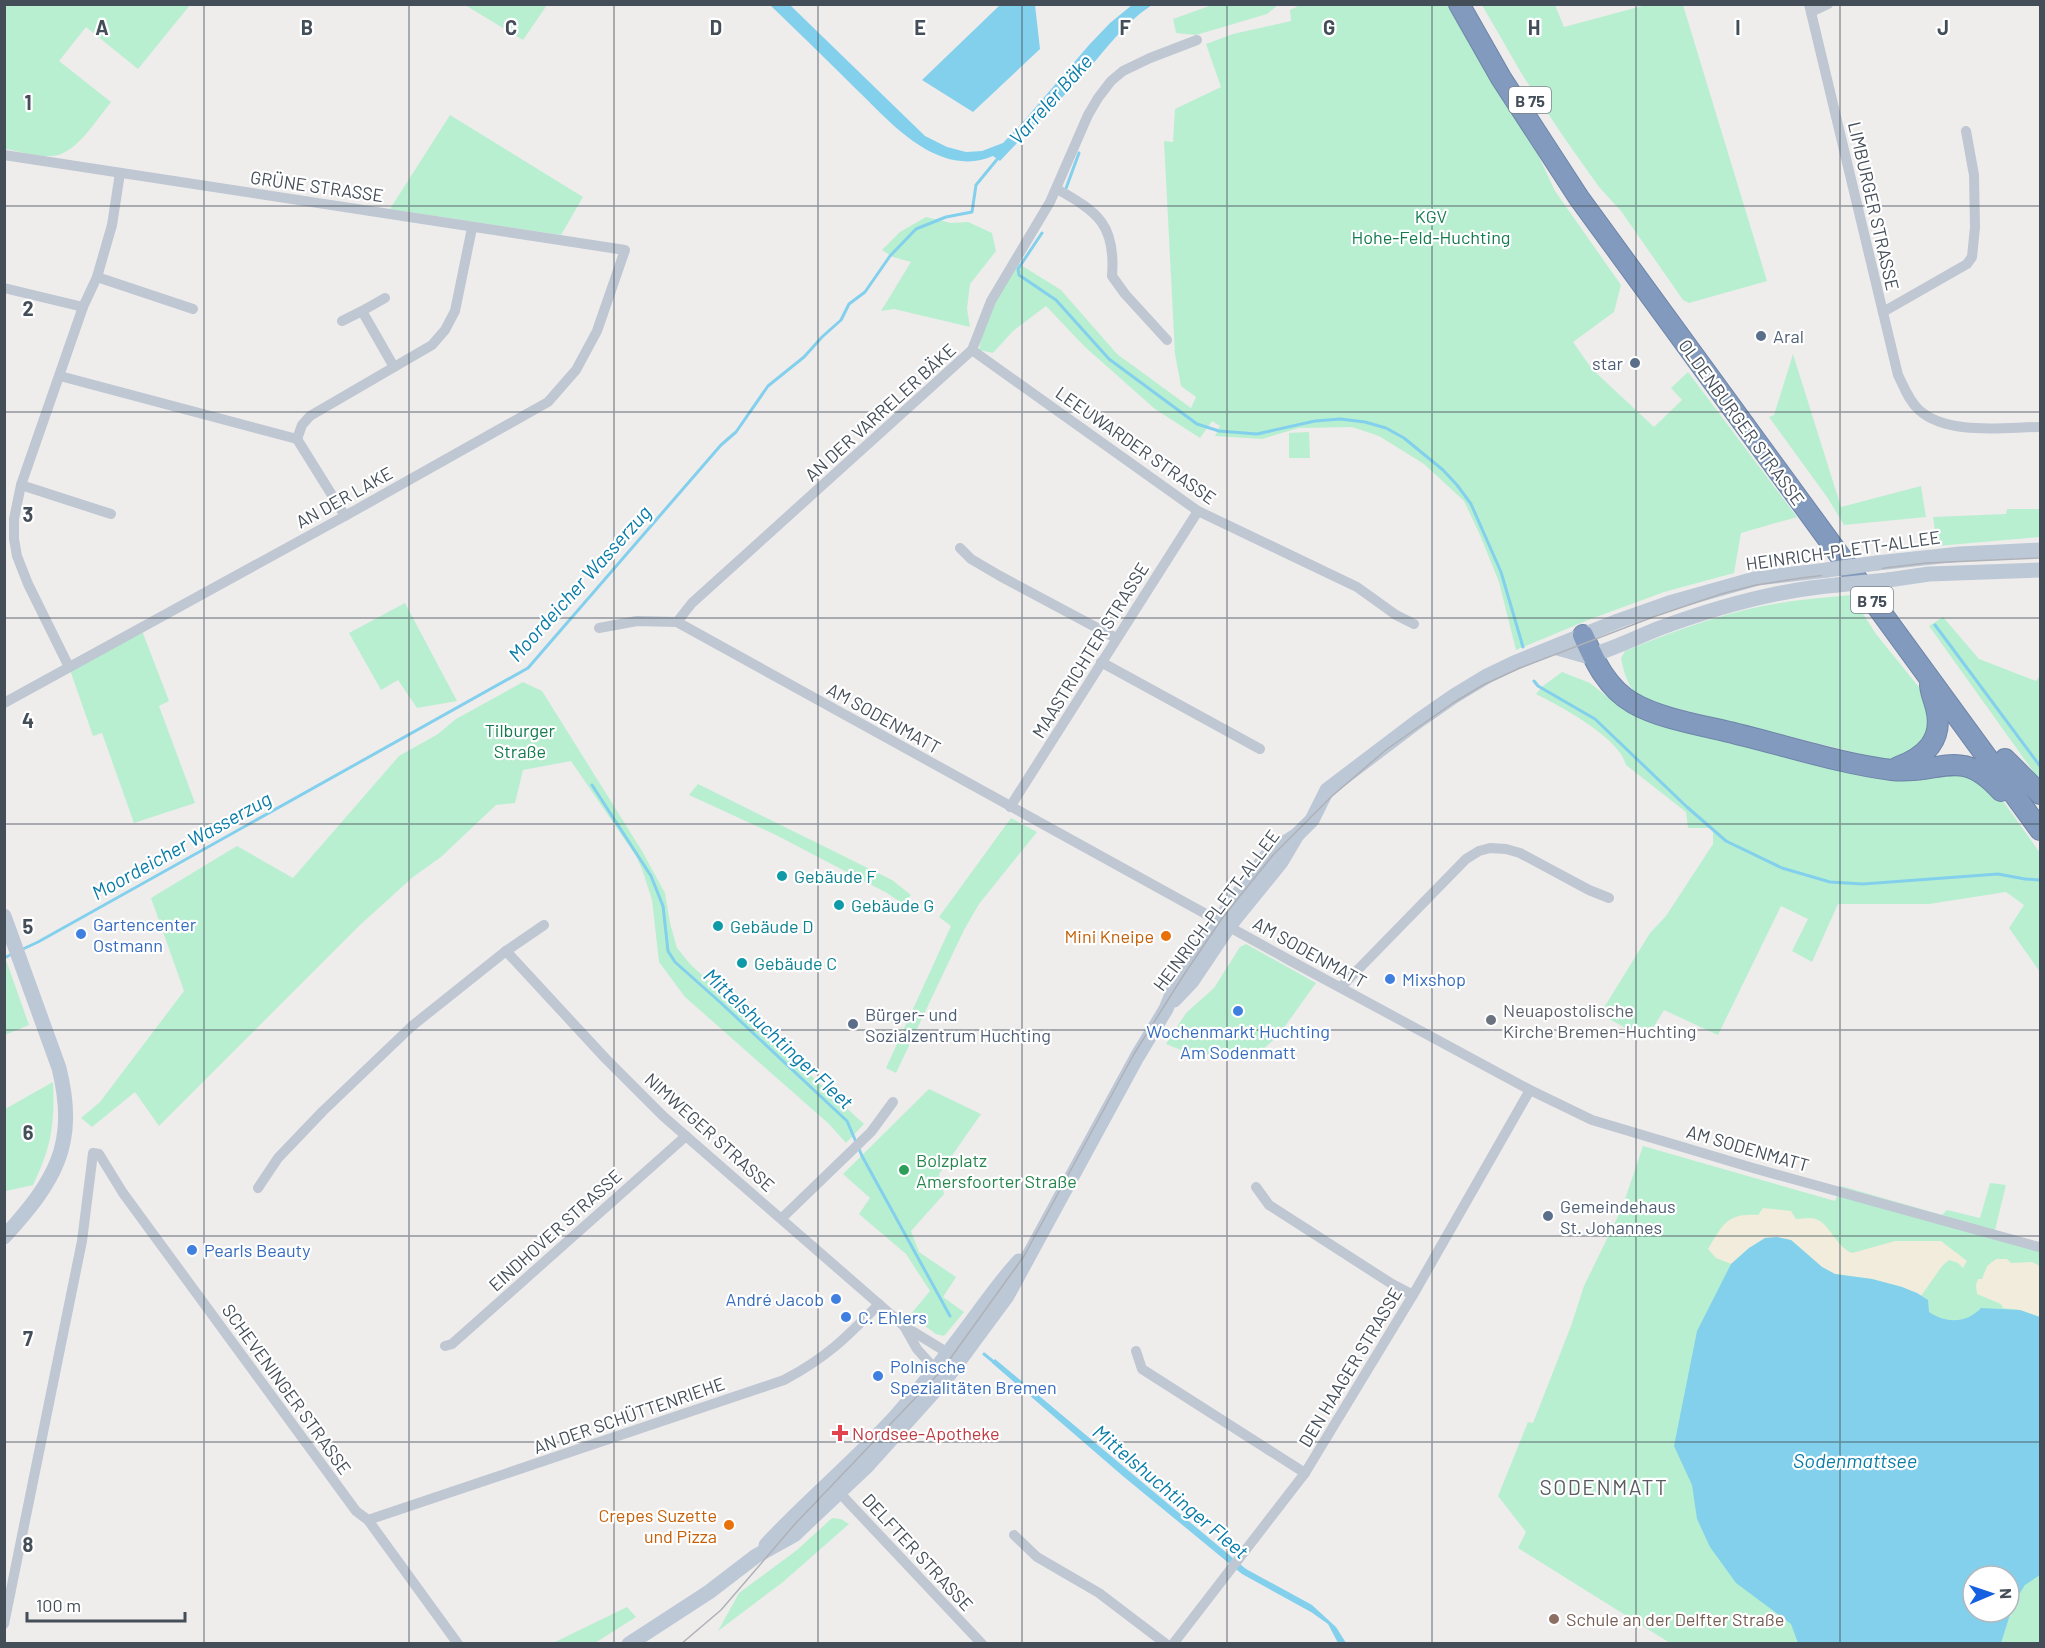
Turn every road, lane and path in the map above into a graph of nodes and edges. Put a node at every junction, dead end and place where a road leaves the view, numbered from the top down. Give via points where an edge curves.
1 (1459, 4) edge
2 (1474, 4) edge
3 (1828, 4) edge
4 (1810, 8) edge
5 (1197, 40) dead end
6 (1966, 131) dead end
7 (4, 155) edge
8 (120, 173) junction
9 (1057, 189) junction
10 (472, 228) junction
11 (625, 250) joint
12 (98, 277) junction
13 (4, 288) edge
14 (385, 298) dead end
15 (83, 307) junction
16 (193, 309) dead end
17 (362, 311) junction
18 (1883, 312) junction
19 (342, 321) dead end
20 (1167, 340) dead end
21 (972, 350) junction
22 (394, 367) junction
23 (60, 376) junction
24 (2040, 427) edge
25 (297, 439) junction
26 (21, 485) junction
27 (1198, 511) junction
28 (111, 514) dead end
29 (345, 516) junction
30 (960, 548) dead end
31 (2040, 550) edge
32 (2040, 570) edge
33 (677, 622) junction
34 (1414, 624) dead end
35 (598, 628) dead end
36 (1583, 635) junction
37 (1116, 638) junction
38 (1554, 647) junction
39 (1592, 655) junction
40 (1101, 662) junction
41 (69, 667) junction
42 (1930, 679) junction
43 (4, 703) edge
44 (1260, 749) dead end
45 (2005, 759) junction
46 (1890, 770) junction
47 (2040, 794) edge
48 (1010, 807) junction
49 (2039, 820) edge
50 (1609, 898) dead end
51 (4, 916) edge
52 (1224, 923) junction
53 (544, 925) dead end
54 (506, 951) junction
55 (1341, 987) junction
56 (1530, 1090) junction
57 (893, 1102) dead end
58 (686, 1136) junction
59 (1256, 1187) dead end
60 (258, 1188) dead end
61 (782, 1218) junction
62 (4, 1237) edge
63 (1032, 1247) junction
64 (2039, 1247) edge
65 (1413, 1295) junction
66 (879, 1304) junction
67 (904, 1326) junction
68 (445, 1346) dead end
69 (1136, 1352) dead end
70 (948, 1353) junction
71 (935, 1369) junction
72 (951, 1372) junction
73 (1305, 1473) junction
74 (835, 1488) junction
75 (368, 1520) junction
76 (1014, 1534) dead end
77 (4, 1624) edge
78 (458, 1644) edge
79 (629, 1644) edge
80 (982, 1644) edge
81 (1166, 1644) edge
82 (1173, 1644) edge

1 - 42 highway, OLDENBURGER STRASSE / B 75 via 1559,169
2 - 45 highway, OLDENBURGER STRASSE / B 75 via 1590,193
3 - 4 street
4 - 18 street, LIMBURGER STRASSE
5 - 9 street, AN DER VARRELER BÄKE via 1150,58 1111,81 1088,115
6 - 18 street via 1974,175 1972,257 1967,264
7 - 8 street, GRÜNE STRASSE
8 - 10 street, GRÜNE STRASSE
8 - 12 street
9 - 20 street via 1100,219 1114,255 1112,276
9 - 21 street, AN DER VARRELER BÄKE via 991,301
10 - 11 street, GRÜNE STRASSE
10 - 22 street via 456,311 432,345
11 - 29 street, AN DER LAKE via 597,331 576,370 548,402
12 - 15 street
12 - 16 street
13 - 15 street
14 - 17 street
15 - 23 street
17 - 19 street
17 - 22 street
18 - 24 street, LIMBURGER STRASSE via 1898,375 1918,410 1951,426
21 - 27 street, LEEUWARDER STRASSE
21 - 33 street, AN DER VARRELER BÄKE via 696,600
22 - 25 street via 310,416
23 - 25 street
23 - 26 street
25 - 29 street
26 - 28 street
26 - 41 street via 14,519 17,556
27 - 34 street, LEEUWARDER STRASSE via 1357,587
27 - 37 street, MAASTRICHTER STRASSE
29 - 41 street, AN DER LAKE
30 - 37 street via 971,559
31 - 36 main road, HEINRICH-PLETT-ALLEE, bridge via 1960,554 1782,574 1669,603
32 - 39 main road, HEINRICH-PLETT-ALLEE, bridge via 1929,574 1813,587 1737,603
33 - 35 street, AM SODENMATT via 637,621
33 - 48 street, AM SODENMATT
36 - 38 main road, HEINRICH-PLETT-ALLEE
36 - 39 highway
37 - 40 street, MAASTRICHTER STRASSE
38 - 39 main road
38 - 52 main road, HEINRICH-PLETT-ALLEE via 1487,676 1418,721 1328,790 1312,820 1297,835 1281,862
39 - 46 highway via 1616,690 1647,711
40 - 44 street
40 - 48 street, MAASTRICHTER STRASSE
41 - 43 street, AN DER LAKE
42 - 46 highway via 1937,721 1933,742 1920,757
42 - 49 highway, OLDENBURGER STRASSE / B 75
45 - 47 highway
45 - 49 highway, OLDENBURGER STRASSE / B 75
46 - 49 highway via 1972,767
48 - 52 street, AM SODENMATT
50 - 55 street via 1520,853 1501,848 1479,851 1466,859
51 - 62 main road via 59,1068 67,1122 51,1177
52 - 55 street, AM SODENMATT
52 - 63 main road, HEINRICH-PLETT-ALLEE via 1192,981 1166,1009 1137,1057
53 - 54 street
54 - 58 street, NIMWEGER STRASSE via 606,1059
54 - 60 street via 412,1026 374,1062 278,1158
55 - 56 street, AM SODENMATT
56 - 64 street, AM SODENMATT via 1592,1120
56 - 65 street, DEN HAAGER STRASSE
57 - 61 street via 871,1132
58 - 61 street, NIMWEGER STRASSE
58 - 68 street, EINDHOVER STRASSE via 452,1344
59 - 65 street via 1269,1205
61 - 66 street, NIMWEGER STRASSE
63 - 70 main road, HEINRICH-PLETT-ALLEE via 1005,1276
63 - 72 main road, HEINRICH-PLETT-ALLEE via 1007,1296
65 - 73 street, DEN HAAGER STRASSE
66 - 67 street, NIMWEGER STRASSE
66 - 75 street, AN DER SCHÜTTENRIEHE via 841,1344 784,1380
67 - 70 street, NIMWEGER STRASSE
67 - 71 street, NIMWEGER STRASSE
69 - 73 street via 1142,1369
70 - 71 main road, HEINRICH-PLETT-ALLEE
70 - 72 street
71 - 72 street
71 - 74 main road, HEINRICH-PLETT-ALLEE
72 - 74 main road, HEINRICH-PLETT-ALLEE via 906,1424
73 - 82 street, DEN HAAGER STRASSE
74 - 79 main road, HEINRICH-PLETT-ALLEE via 794,1535 756,1556
74 - 80 street, DELFTER STRASSE
75 - 77 street, SCHEVENINGER STRASSE via 356,1511 123,1193 99,1154 93,1153 82,1241
75 - 78 street, SCHEVENINGER STRASSE
76 - 81 street via 1038,1557 1099,1593

